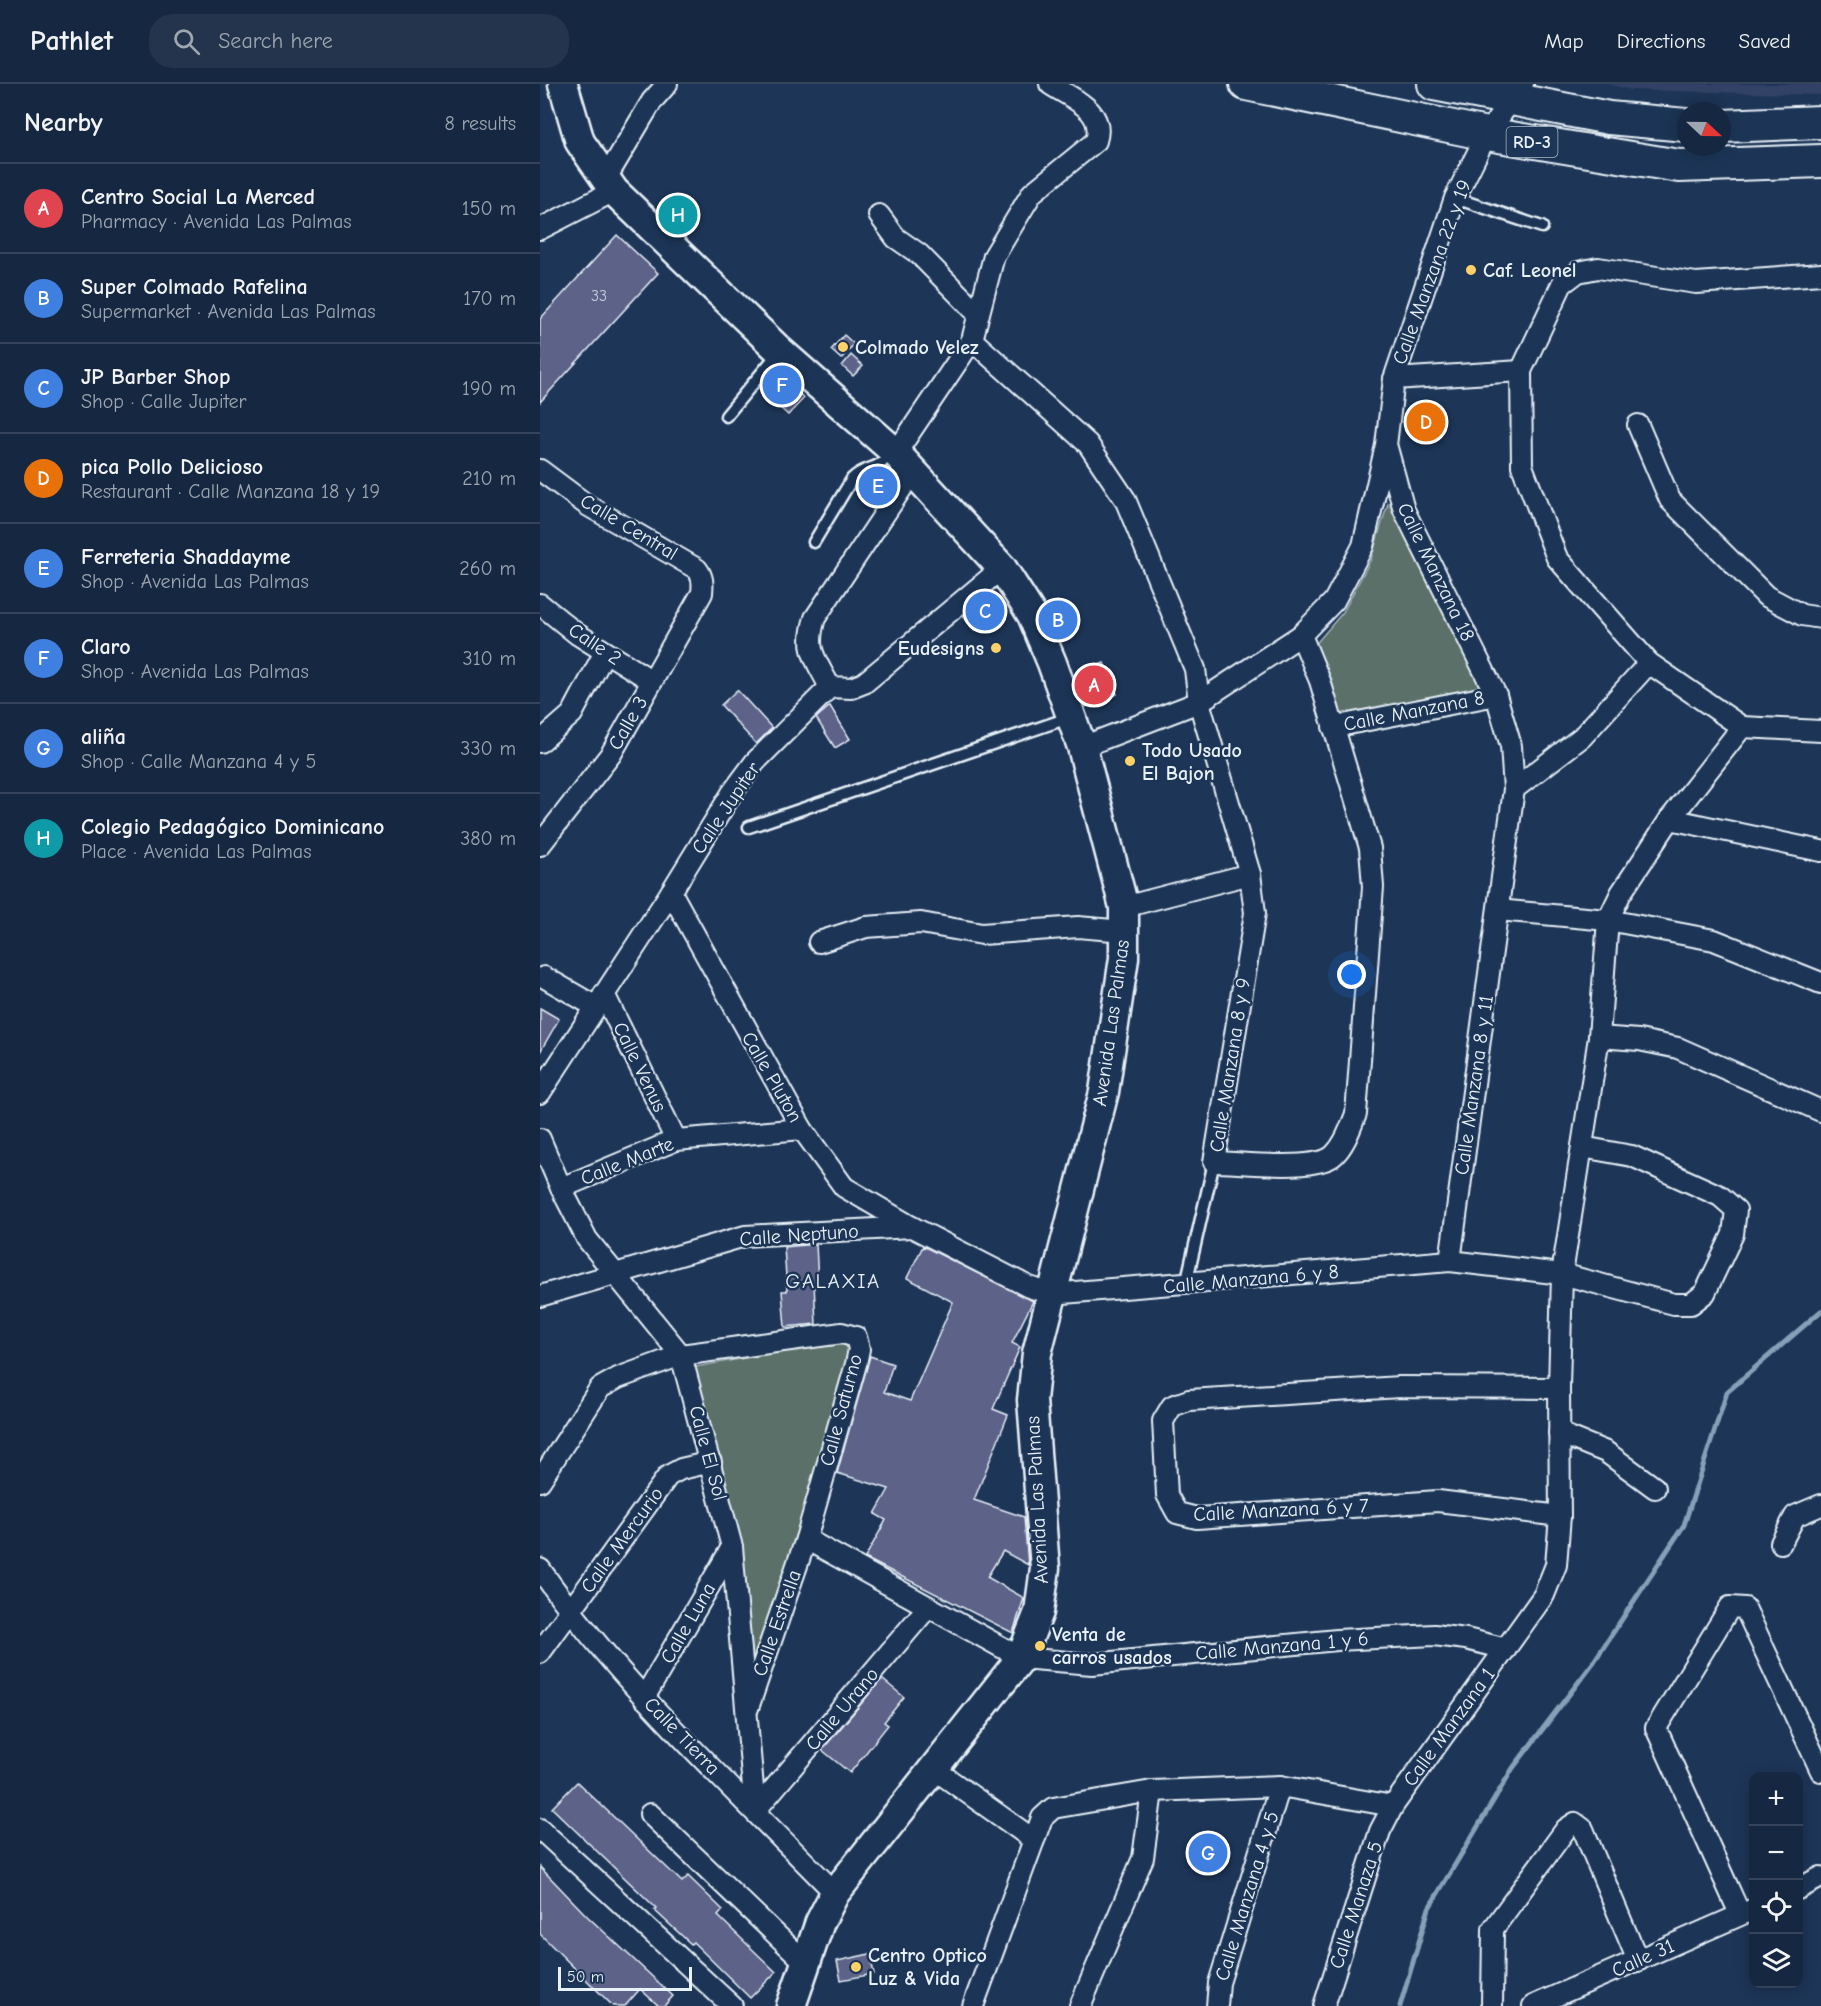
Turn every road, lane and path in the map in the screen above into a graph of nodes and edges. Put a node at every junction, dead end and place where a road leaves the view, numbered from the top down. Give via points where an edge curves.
1 (563, 84) edge
2 (667, 84) edge
3 (1050, 84) edge
4 (1246, 84) edge
5 (1434, 84) edge
6 (1517, 92) edge
7 (1821, 122) edge
8 (1677, 124) edge
9 (1731, 126) edge
10 (1487, 134) junction
11 (1821, 161) edge
12 (609, 186) junction
13 (1455, 198) junction
14 (879, 215) dead end
15 (1542, 227) dead end
16 (540, 229) edge
17 (1821, 274) edge
18 (978, 314) junction
19 (972, 340) junction
20 (780, 351) junction
21 (1521, 371) junction
22 (1394, 378) junction
23 (726, 417) dead end
24 (1638, 425) dead end
25 (1386, 445) junction
26 (900, 458) junction
27 (540, 470) edge
28 (814, 542) dead end
29 (1002, 567) junction
30 (702, 593) joint
31 (540, 604) edge
32 (1821, 618) edge
33 (1301, 635) junction
34 (605, 652) junction
35 (1648, 663) junction
36 (652, 681) junction
37 (830, 687) junction
38 (1496, 695) junction
39 (1199, 702) junction
40 (1071, 717) junction
41 (1333, 727) junction
42 (1742, 727) junction
43 (1821, 731) edge
44 (540, 742) edge
45 (1082, 747) junction
46 (1514, 789) junction
47 (1670, 819) junction
48 (749, 827) dead end
49 (540, 845) edge
50 (1821, 850) edge
51 (1250, 874) junction
52 (671, 892) junction
53 (1498, 910) junction
54 (1124, 919) junction
55 (1608, 920) junction
56 (819, 942) dead end
57 (544, 977) dead end
58 (1821, 983) edge
59 (600, 1001) junction
60 (1599, 1037) junction
61 (540, 1093) edge
62 (1821, 1111) edge
63 (802, 1129) junction
64 (540, 1139) edge
65 (676, 1140) junction
66 (1582, 1147) junction
67 (1214, 1162) junction
68 (561, 1188) junction
69 (912, 1227) junction
70 (1450, 1261) junction
71 (616, 1274) junction
72 (1562, 1274) junction
73 (1185, 1285) junction
74 (1051, 1294) junction
75 (540, 1296) edge
76 (681, 1355) junction
77 (1559, 1388) junction
78 (1559, 1433) junction
79 (711, 1462) junction
80 (540, 1481) edge
81 (1655, 1488) dead end
82 (1821, 1505) edge
83 (1560, 1516) junction
84 (806, 1539) junction
85 (1781, 1544) dead end
86 (732, 1547) junction
87 (540, 1569) edge
88 (928, 1607) junction
89 (570, 1612) junction
90 (1506, 1649) junction
91 (540, 1653) edge
92 (1021, 1658) junction
93 (644, 1698) junction
94 (748, 1708) junction
95 (934, 1769) junction
96 (1821, 1771) edge
97 (1280, 1786) junction
98 (1152, 1791) junction
99 (1393, 1806) junction
100 (755, 1811) junction
101 (650, 1814) dead end
102 (540, 1829) edge
103 (1034, 1840) junction
104 (1821, 1877) edge
105 (1803, 1886) edge
106 (835, 1893) junction
107 (1747, 1912) edge
108 (1638, 1961) junction
109 (805, 1962) junction
110 (732, 2006) edge
111 (791, 2006) edge
112 (973, 2006) edge
113 (1080, 2006) edge
114 (1217, 2006) edge
115 (1324, 2006) edge
116 (1492, 2006) edge
117 (1533, 2006) edge

1 - 12 street, Avenida Las Palmas via 580,142
2 - 12 street via 652,101
3 - 18 street via 1094,114 1100,129 1096,141 1032,193 993,256
4 - 10 main road, RD-3
5 - 6 main road, RD-3
6 - 8 main road, RD-3 via 1609,118
6 - 10 street, Calle Manzana 22 y 19
7 - 9 main road
10 - 11 main road, RD-3 via 1679,166
10 - 13 street, Calle Manzana 22 y 19
12 - 16 street
12 - 20 street, Avenida Las Palmas
13 - 15 lane
13 - 22 street, Calle Manzana 22 y 19
14 - 18 street via 896,238 919,254
17 - 21 street via 1696,283 1598,268 1578,272 1562,284
18 - 19 street
19 - 26 street
19 - 39 street, Calle Manzana 8 y 9 via 1088,444 1125,499 1195,669
20 - 23 lane
20 - 26 street, Avenida Las Palmas
21 - 22 street
21 - 35 street via 1522,466 1557,558
22 - 25 street, Calle Manzana 22 y 19
24 - 32 street via 1670,500 1766,596 1802,615
25 - 33 street, Calle Manzana 22 y 19 via 1363,546 1334,601
25 - 38 street, Calle Manzana 18 via 1404,510
26 - 28 lane via 859,472
26 - 29 street, Avenida Las Palmas
26 - 37 street via 815,618 809,638 812,652
27 - 30 street, Calle Central via 587,505 697,569 702,576
29 - 37 street via 864,682 851,688
29 - 40 street, Avenida Las Palmas via 1032,615
30 - 36 street, Calle 3
31 - 34 street, Calle 2
33 - 39 street, Calle Manzana 22 y 19
33 - 41 street, Calle Manzana 8 y 9
34 - 36 street, Calle 2
34 - 44 street via 572,714
35 - 42 street
35 - 46 street via 1582,737
36 - 49 street, Calle 3 via 611,754
37 - 52 street, Calle Jupiter via 755,762
38 - 41 street, Calle Manzana 8
38 - 46 street, Calle Manzana 18 via 1511,746
39 - 45 street, Calle Manzana 22 y 19
39 - 51 street, Calle Manzana 8 y 9
40 - 45 street, Avenida Las Palmas
40 - 48 lane
41 - 67 street, Calle Manzana 8 y 9 via 1370,848 1373,887 1356,1114 1347,1137 1332,1157 1312,1164
42 - 43 street
42 - 47 street
45 - 54 street, Avenida Las Palmas
46 - 53 street, Calle Manzana 8 y 11
47 - 50 street
47 - 55 street
51 - 54 street
51 - 67 street, Calle Manzana 8 y 9 via 1255,913
52 - 59 street, Calle Jupiter
52 - 63 street, Calle Pluton
53 - 55 street
53 - 70 street, Calle Manzana 8 y 11
54 - 56 street via 1078,927 982,934 921,923 866,927
54 - 74 street, Avenida Las Palmas via 1124,958 1104,1092
55 - 58 street via 1714,940
55 - 60 street, Calle Manzana 1
57 - 59 street, Calle Venus
59 - 61 street, Calle Jupiter
59 - 65 street, Calle Venus
60 - 62 street via 1678,1048
60 - 66 street, Calle Manzana 1
63 - 65 street, Calle Marte
63 - 69 street, Calle Pluton via 844,1187
64 - 68 street, Calle El Sol
65 - 68 street, Calle Marte
66 - 72 street, Calle Manzana 1
66 - 72 street, Calle Manzana 6 y 8 via 1632,1156 1720,1196 1736,1210 1733,1234 1705,1293 1691,1304 1674,1304
67 - 73 lane
68 - 71 street, Calle El Sol via 587,1239
69 - 71 street, Calle Neptuno via 744,1236
69 - 74 street via 1029,1287
70 - 72 street, Calle Manzana 6 y 8
70 - 73 street, Calle Manzana 6 y 8
71 - 75 street, Calle Neptuno
71 - 76 street, Calle El Sol
72 - 77 street, Calle Manzana 1
73 - 74 street, Calle Manzana 6 y 8
74 - 92 street, Avenida Las Palmas via 1037,1353 1032,1400 1045,1568 1040,1612
76 - 79 street, Calle El Sol
76 - 80 street, Calle Saturno via 600,1388
76 - 84 street, Calle Saturno via 842,1333 856,1337 856,1364
77 - 78 street, Calle Manzana 1
77 - 83 street, Calle Manzana 6 y 7 via 1400,1387 1189,1400 1172,1406 1162,1421 1167,1495 1178,1513 1197,1518 1438,1501
78 - 81 street via 1606,1452
78 - 83 street, Calle Manzana 1
79 - 86 street, Calle El Sol
79 - 89 street, Calle Mercurio via 668,1476
82 - 85 street via 1795,1516
83 - 90 street, Calle Manzana 1 via 1556,1565 1544,1595
84 - 88 street
84 - 94 street, Calle Estrella
86 - 93 street, Calle Luna
86 - 94 street, Calle El Sol
87 - 89 street, Calle Tierra
88 - 92 street
88 - 100 street, Calle Urano
89 - 91 street, Calle Mercurio
89 - 93 street, Calle Tierra
90 - 92 street, Calle Manzana 1 y 6 via 1434,1635 1337,1640 1092,1664
90 - 99 street, Calle Manzana 1
92 - 95 street, Avenida Las Palmas
93 - 100 street, Calle Tierra
94 - 100 street, Calle El Sol
95 - 103 street
95 - 106 street, Avenida Las Palmas
96 - 107 street via 1745,1608 1730,1607 1657,1725 1657,1731
97 - 98 street
97 - 99 street
97 - 114 street, Calle Manzana 4 y 5 via 1219,1983
98 - 103 street via 1053,1808 1042,1818
98 - 113 street via 1143,1858
99 - 115 street, Calle Manaza 5 via 1380,1831
100 - 106 street, Calle Tierra
101 - 109 street
102 - 110 street
103 - 112 street
104 - 105 street
106 - 109 street, Avenida Las Palmas
107 - 108 street, Calle 31
108 - 116 street via 1583,1829 1575,1823 1493,1929
108 - 117 street, Calle 31
109 - 111 street, Avenida Las Palmas

